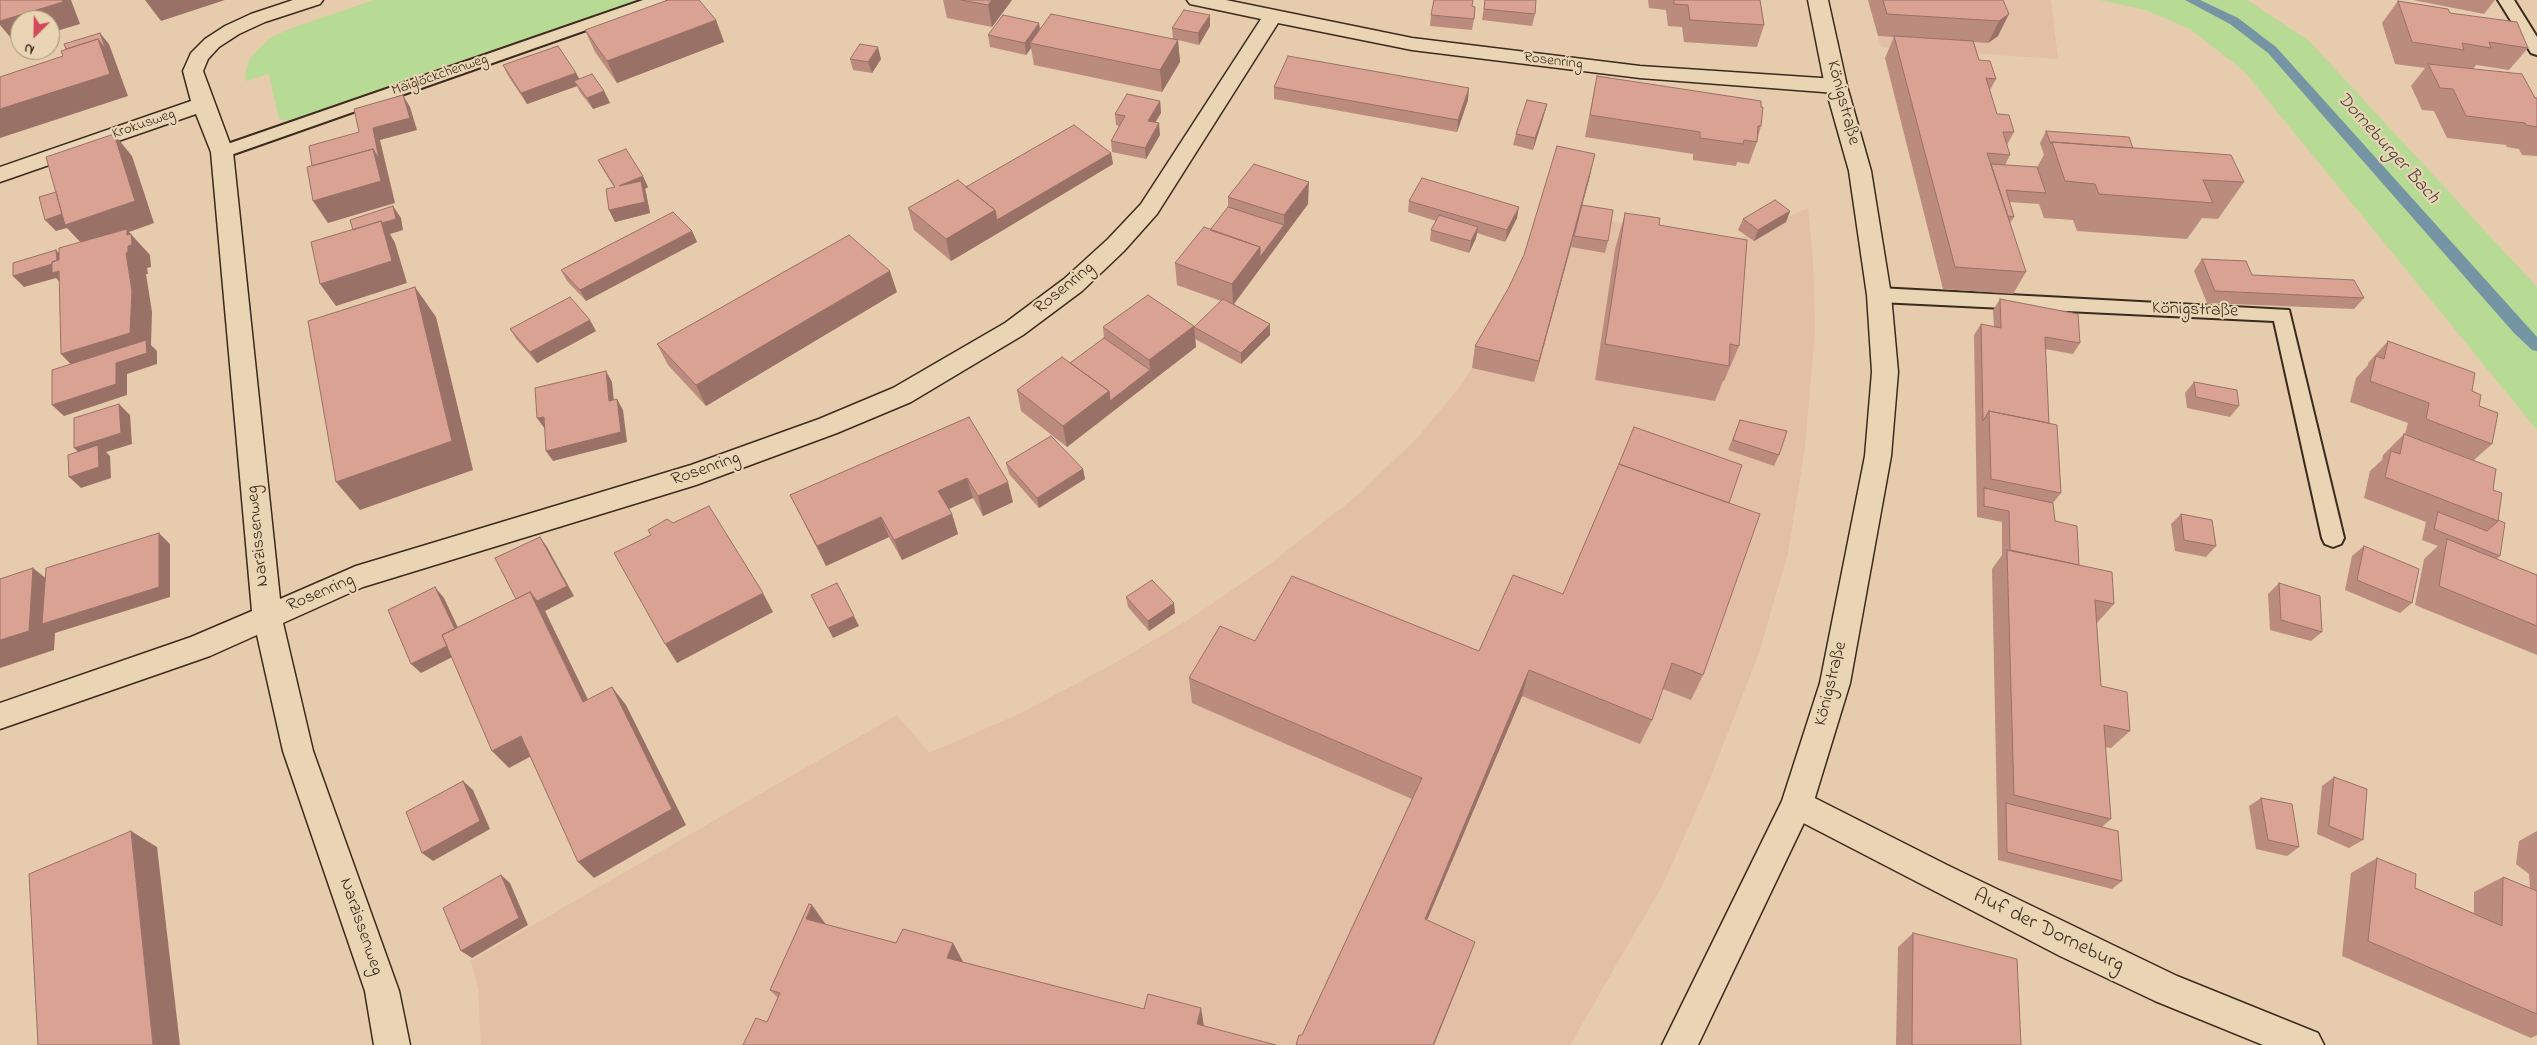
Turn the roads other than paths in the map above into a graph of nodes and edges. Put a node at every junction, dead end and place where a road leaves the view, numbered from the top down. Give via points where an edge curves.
1 (313, 0) edge
2 (658, 0) edge
3 (1197, 0) edge
4 (1818, 0) edge
5 (2506, 0) edge
6 (1272, 17) junction
7 (2537, 50) edge
8 (1836, 86) junction
9 (203, 104) junction
10 (222, 152) junction
11 (0, 175) edge
12 (1879, 295) junction
13 (2333, 538) dead end
14 (267, 616) junction
15 (0, 716) edge
16 (1797, 804) junction
17 (392, 1045) edge
18 (1680, 1045) edge
19 (2306, 1045) edge

1 - 9 street, Narzissenweg via 258,18 212,43 198,57 193,71
2 - 10 lane, Maiglöckchenweg
3 - 6 street, Rosenring
4 - 8 street, Königstraße
5 - 7 lane
6 - 8 street, Rosenring via 1412,44 1554,63
6 - 14 street, Rosenring via 1154,201 1136,223 1074,285 960,364 902,395 811,433 696,474 356,578
8 - 12 street, Königstraße via 1860,171
9 - 10 street, Narzissenweg
9 - 11 street, Krokusweg
10 - 14 street, Narzissenweg
12 - 13 lane, Königstraße via 2282,315
12 - 16 street, Königstraße via 1885,372 1878,456 1835,683
14 - 15 street, Rosenring via 200,647
14 - 17 street, Narzissenweg via 298,751 382,991
16 - 18 street, Königstraße
16 - 19 street, Auf der Dorneburg via 1935,876 2167,989

